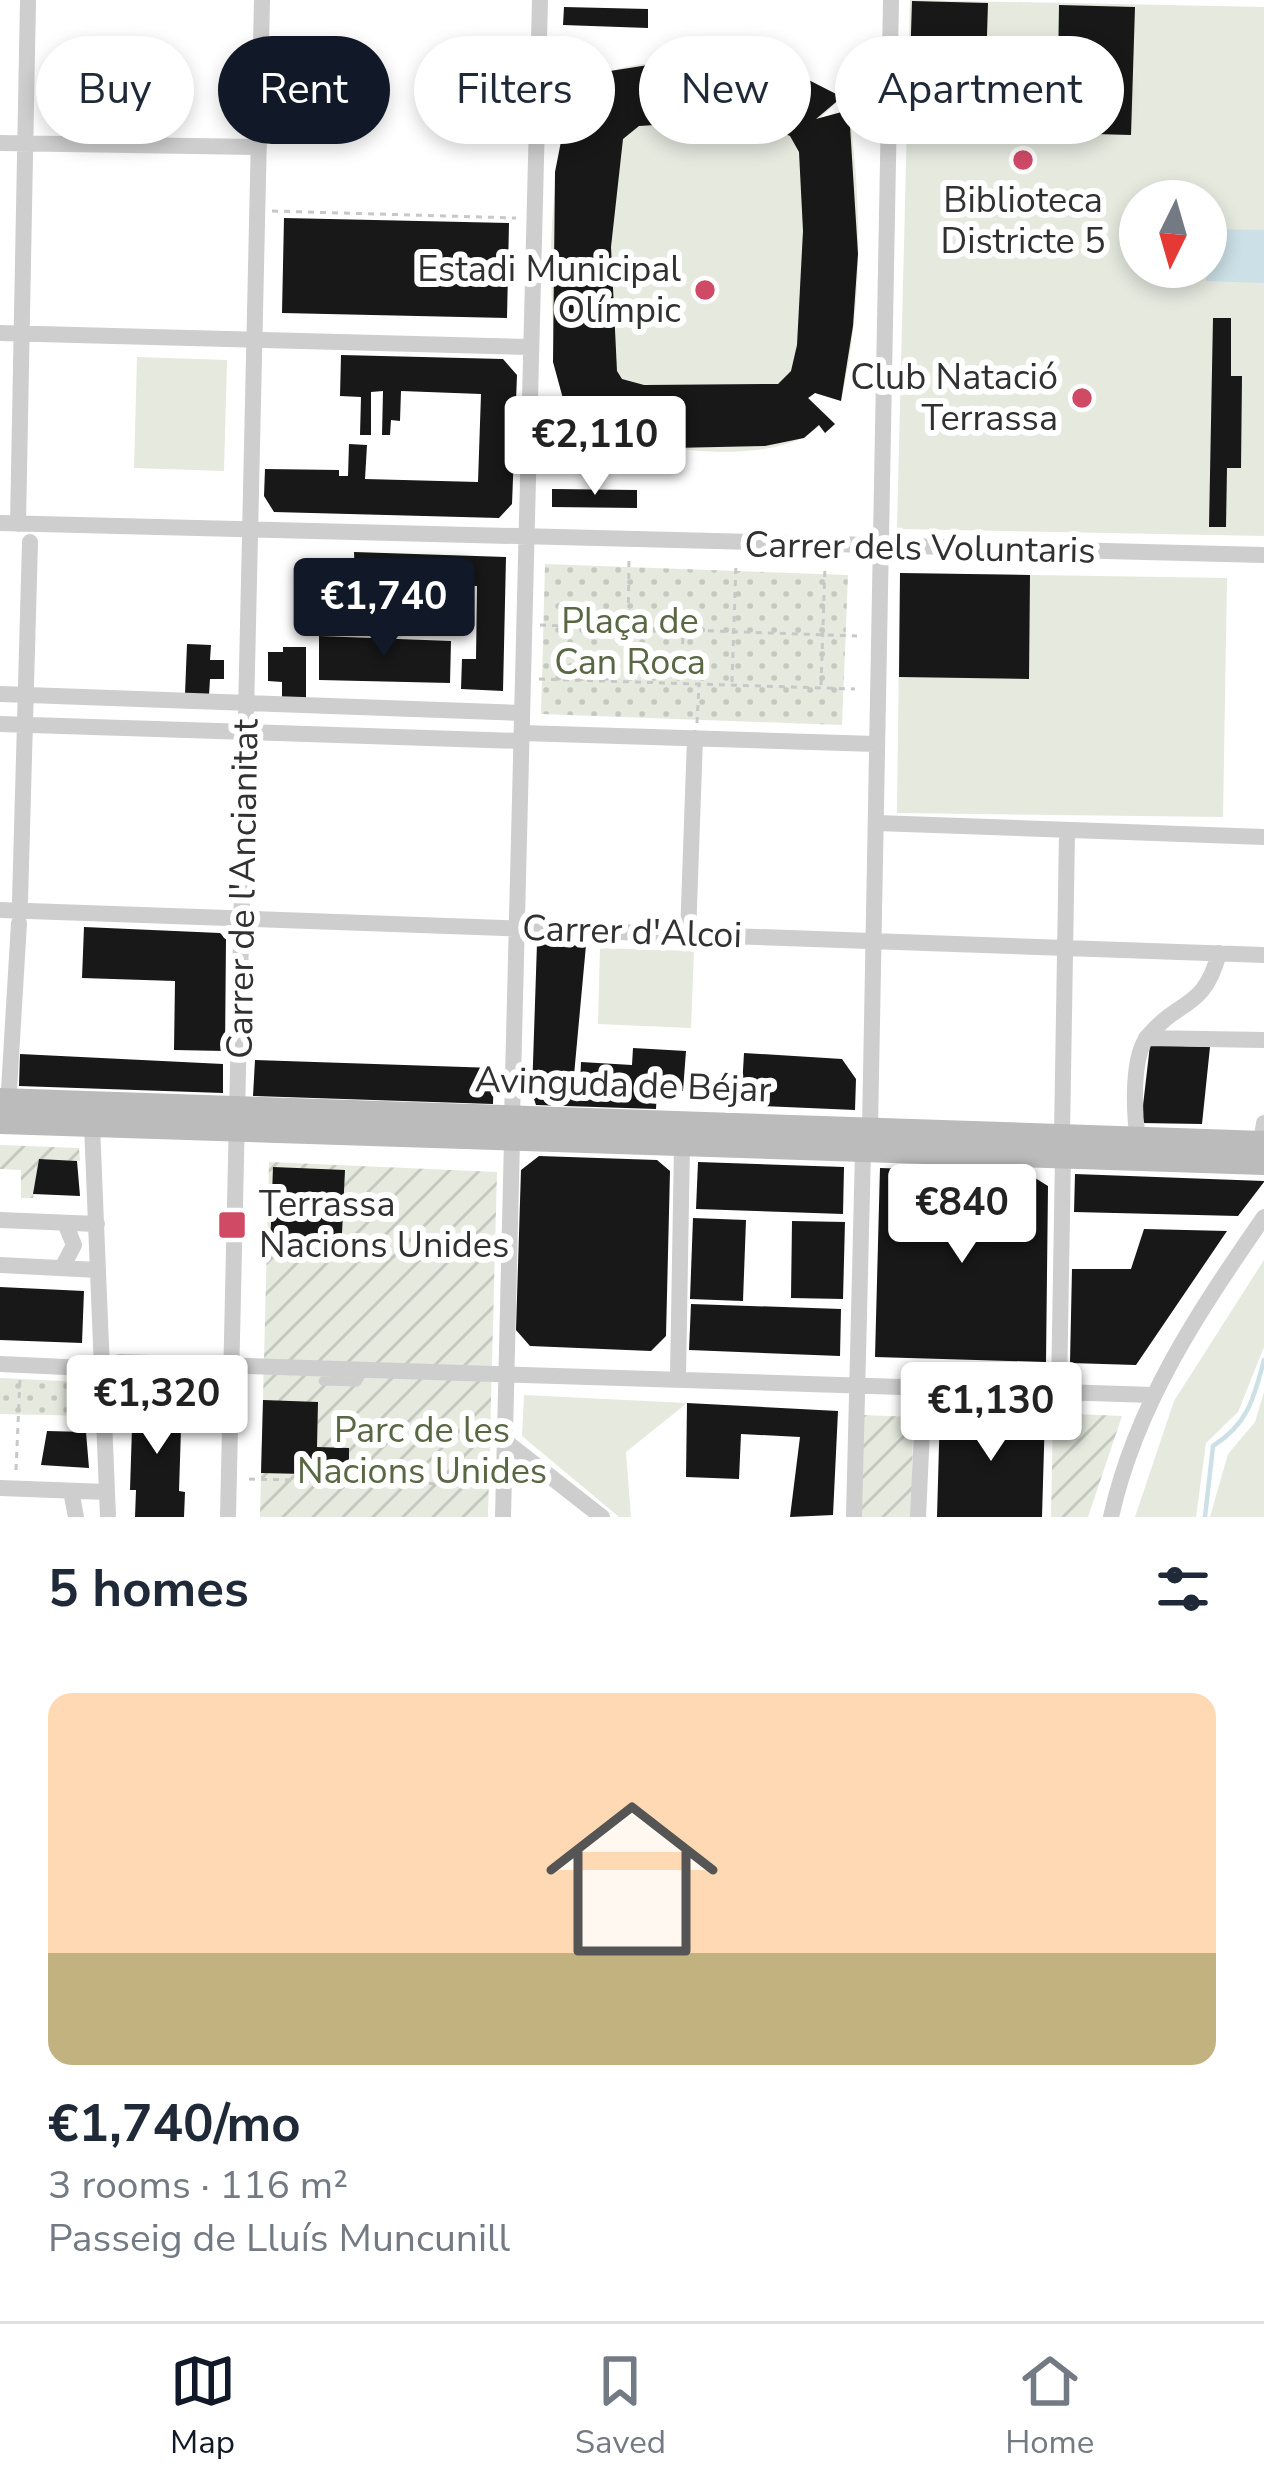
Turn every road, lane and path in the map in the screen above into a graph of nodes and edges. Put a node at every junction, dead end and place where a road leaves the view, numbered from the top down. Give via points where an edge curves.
1 (28, 0) edge
2 (262, 0) edge
3 (540, 0) edge
4 (891, 0) edge
5 (0, 142) edge
6 (27, 143) junction
7 (259, 147) junction
8 (268, 211) dead end
9 (516, 218) dead end
10 (0, 333) edge
11 (22, 334) junction
12 (255, 340) junction
13 (530, 346) junction
14 (9, 524) edge
15 (250, 531) junction
16 (527, 540) junction
17 (30, 542) dead end
18 (879, 548) junction
19 (1264, 555) edge
20 (629, 560) dead end
21 (736, 564) dead end
22 (825, 567) dead end
23 (538, 625) dead end
24 (628, 628) junction
25 (683, 628) junction
26 (734, 629) junction
27 (823, 634) junction
28 (857, 636) dead end
29 (537, 679) dead end
30 (682, 682) junction
31 (700, 682) junction
32 (732, 683) junction
33 (821, 687) junction
34 (855, 688) dead end
35 (0, 694) edge
36 (24, 695) junction
37 (247, 704) junction
38 (0, 724) edge
39 (23, 724) junction
40 (522, 729) junction
41 (696, 731) junction
42 (246, 732) junction
43 (876, 744) junction
44 (878, 823) junction
45 (1067, 833) junction
46 (1264, 837) edge
47 (20, 901) dead end
48 (0, 910) edge
49 (242, 919) junction
50 (19, 922) dead end
51 (515, 928) junction
52 (688, 934) junction
53 (872, 942) junction
54 (1064, 948) junction
55 (1219, 953) junction
56 (1264, 955) edge
57 (1146, 1038) junction
58 (1264, 1040) edge
59 (4, 1095) edge
60 (238, 1120) junction
61 (0, 1122) edge
62 (92, 1125) junction
63 (512, 1129) junction
64 (1138, 1139) junction
65 (867, 1140) junction
66 (1259, 1140) edge
67 (682, 1144) junction
68 (1062, 1146) junction
69 (1264, 1217) edge
70 (0, 1220) edge
71 (65, 1223) junction
72 (97, 1224) junction
73 (0, 1265) edge
74 (62, 1268) junction
75 (98, 1270) junction
76 (102, 1361) junction
77 (0, 1364) edge
78 (232, 1366) junction
79 (364, 1370) junction
80 (507, 1373) junction
81 (20, 1377) dead end
82 (678, 1378) junction
83 (323, 1381) dead end
84 (858, 1384) junction
85 (924, 1387) junction
86 (1059, 1391) junction
87 (1153, 1394) junction
88 (505, 1442) junction
89 (16, 1471) dead end
90 (249, 1479) dead end
91 (484, 1485) dead end
92 (0, 1489) edge
93 (71, 1491) junction
94 (106, 1492) junction
95 (76, 1517) edge
96 (107, 1517) edge
97 (228, 1517) edge
98 (503, 1517) edge
99 (602, 1517) edge
100 (854, 1517) edge
101 (918, 1517) edge
102 (1111, 1517) edge

1 - 6 street
2 - 7 street, Carrer de l'Ancianitat
3 - 13 street
4 - 18 street
5 - 6 street
6 - 7 street
6 - 11 street
7 - 12 street, Carrer de l'Ancianitat
8 - 9 path
10 - 11 street
11 - 12 street
11 - 14 street
12 - 13 street
12 - 15 street, Carrer de l'Ancianitat
13 - 16 street
14 - 15 street, Carrer dels Voluntaris
15 - 16 street, Carrer dels Voluntaris
15 - 37 street, Carrer de l'Ancianitat
16 - 18 street, Carrer dels Voluntaris
16 - 40 street
17 - 36 street
18 - 19 street, Carrer dels Voluntaris
18 - 43 street
20 - 24 path
21 - 26 path
22 - 27 path
23 - 24 path
24 - 25 path
25 - 26 path
25 - 30 path
26 - 27 path
26 - 32 path
27 - 28 path
27 - 33 path
29 - 30 path
30 - 31 path
31 - 32 path
31 - 41 path
32 - 33 path
33 - 34 path
35 - 36 street
36 - 37 street
36 - 39 street
37 - 40 street
37 - 42 street, Carrer de l'Ancianitat
38 - 39 street
39 - 42 street
39 - 47 street
40 - 41 street
40 - 42 street
40 - 51 street
41 - 43 street
41 - 52 street
42 - 49 street, Carrer de l'Ancianitat
43 - 44 street
44 - 45 street
44 - 53 street
45 - 46 street
45 - 54 street
48 - 49 street, Carrer d'Alcoi
49 - 51 street, Carrer d'Alcoi
49 - 60 street, Carrer de l'Ancianitat
50 - 59 street
51 - 52 street, Carrer d'Alcoi
51 - 63 street
52 - 53 street, Carrer d'Alcoi
53 - 54 street, Carrer d'Alcoi
53 - 65 street
54 - 55 street, Carrer d'Alcoi
54 - 68 street
55 - 56 street, Carrer d'Alcoi
55 - 57 street via 1211,986
57 - 58 street
57 - 64 street
59 - 60 main road, Avinguda de Béjar
60 - 62 main road, Avinguda de Béjar
60 - 63 main road, Avinguda de Béjar
60 - 78 street, Carrer de l'Ancianitat
61 - 62 main road, Avinguda de Béjar
62 - 72 street
63 - 65 main road, Avinguda de Béjar
63 - 67 main road, Avinguda de Béjar
63 - 80 street
64 - 66 main road, Avinguda de Béjar
64 - 68 main road, Avinguda de Béjar
65 - 67 main road, Avinguda de Béjar
65 - 68 main road, Avinguda de Béjar
65 - 84 street
66 - 68 main road, Avinguda de Béjar via 1230,1154 1162,1160
67 - 82 street
68 - 86 street
69 - 87 street
70 - 71 street
71 - 72 street
71 - 74 street via 74,1245
72 - 75 street
73 - 74 street
74 - 75 street
75 - 76 street
76 - 77 street via 87,1368
76 - 78 street
76 - 94 street
78 - 79 street
78 - 97 street, Carrer de l'Ancianitat
79 - 80 street
79 - 83 lane via 357,1382
80 - 82 street
80 - 88 street
81 - 89 path
82 - 84 street
84 - 85 street
84 - 100 street
85 - 86 street
85 - 101 street
86 - 87 street
87 - 102 street
88 - 98 street
88 - 99 street
90 - 91 path
92 - 93 street
93 - 94 street
93 - 95 street
94 - 96 street

